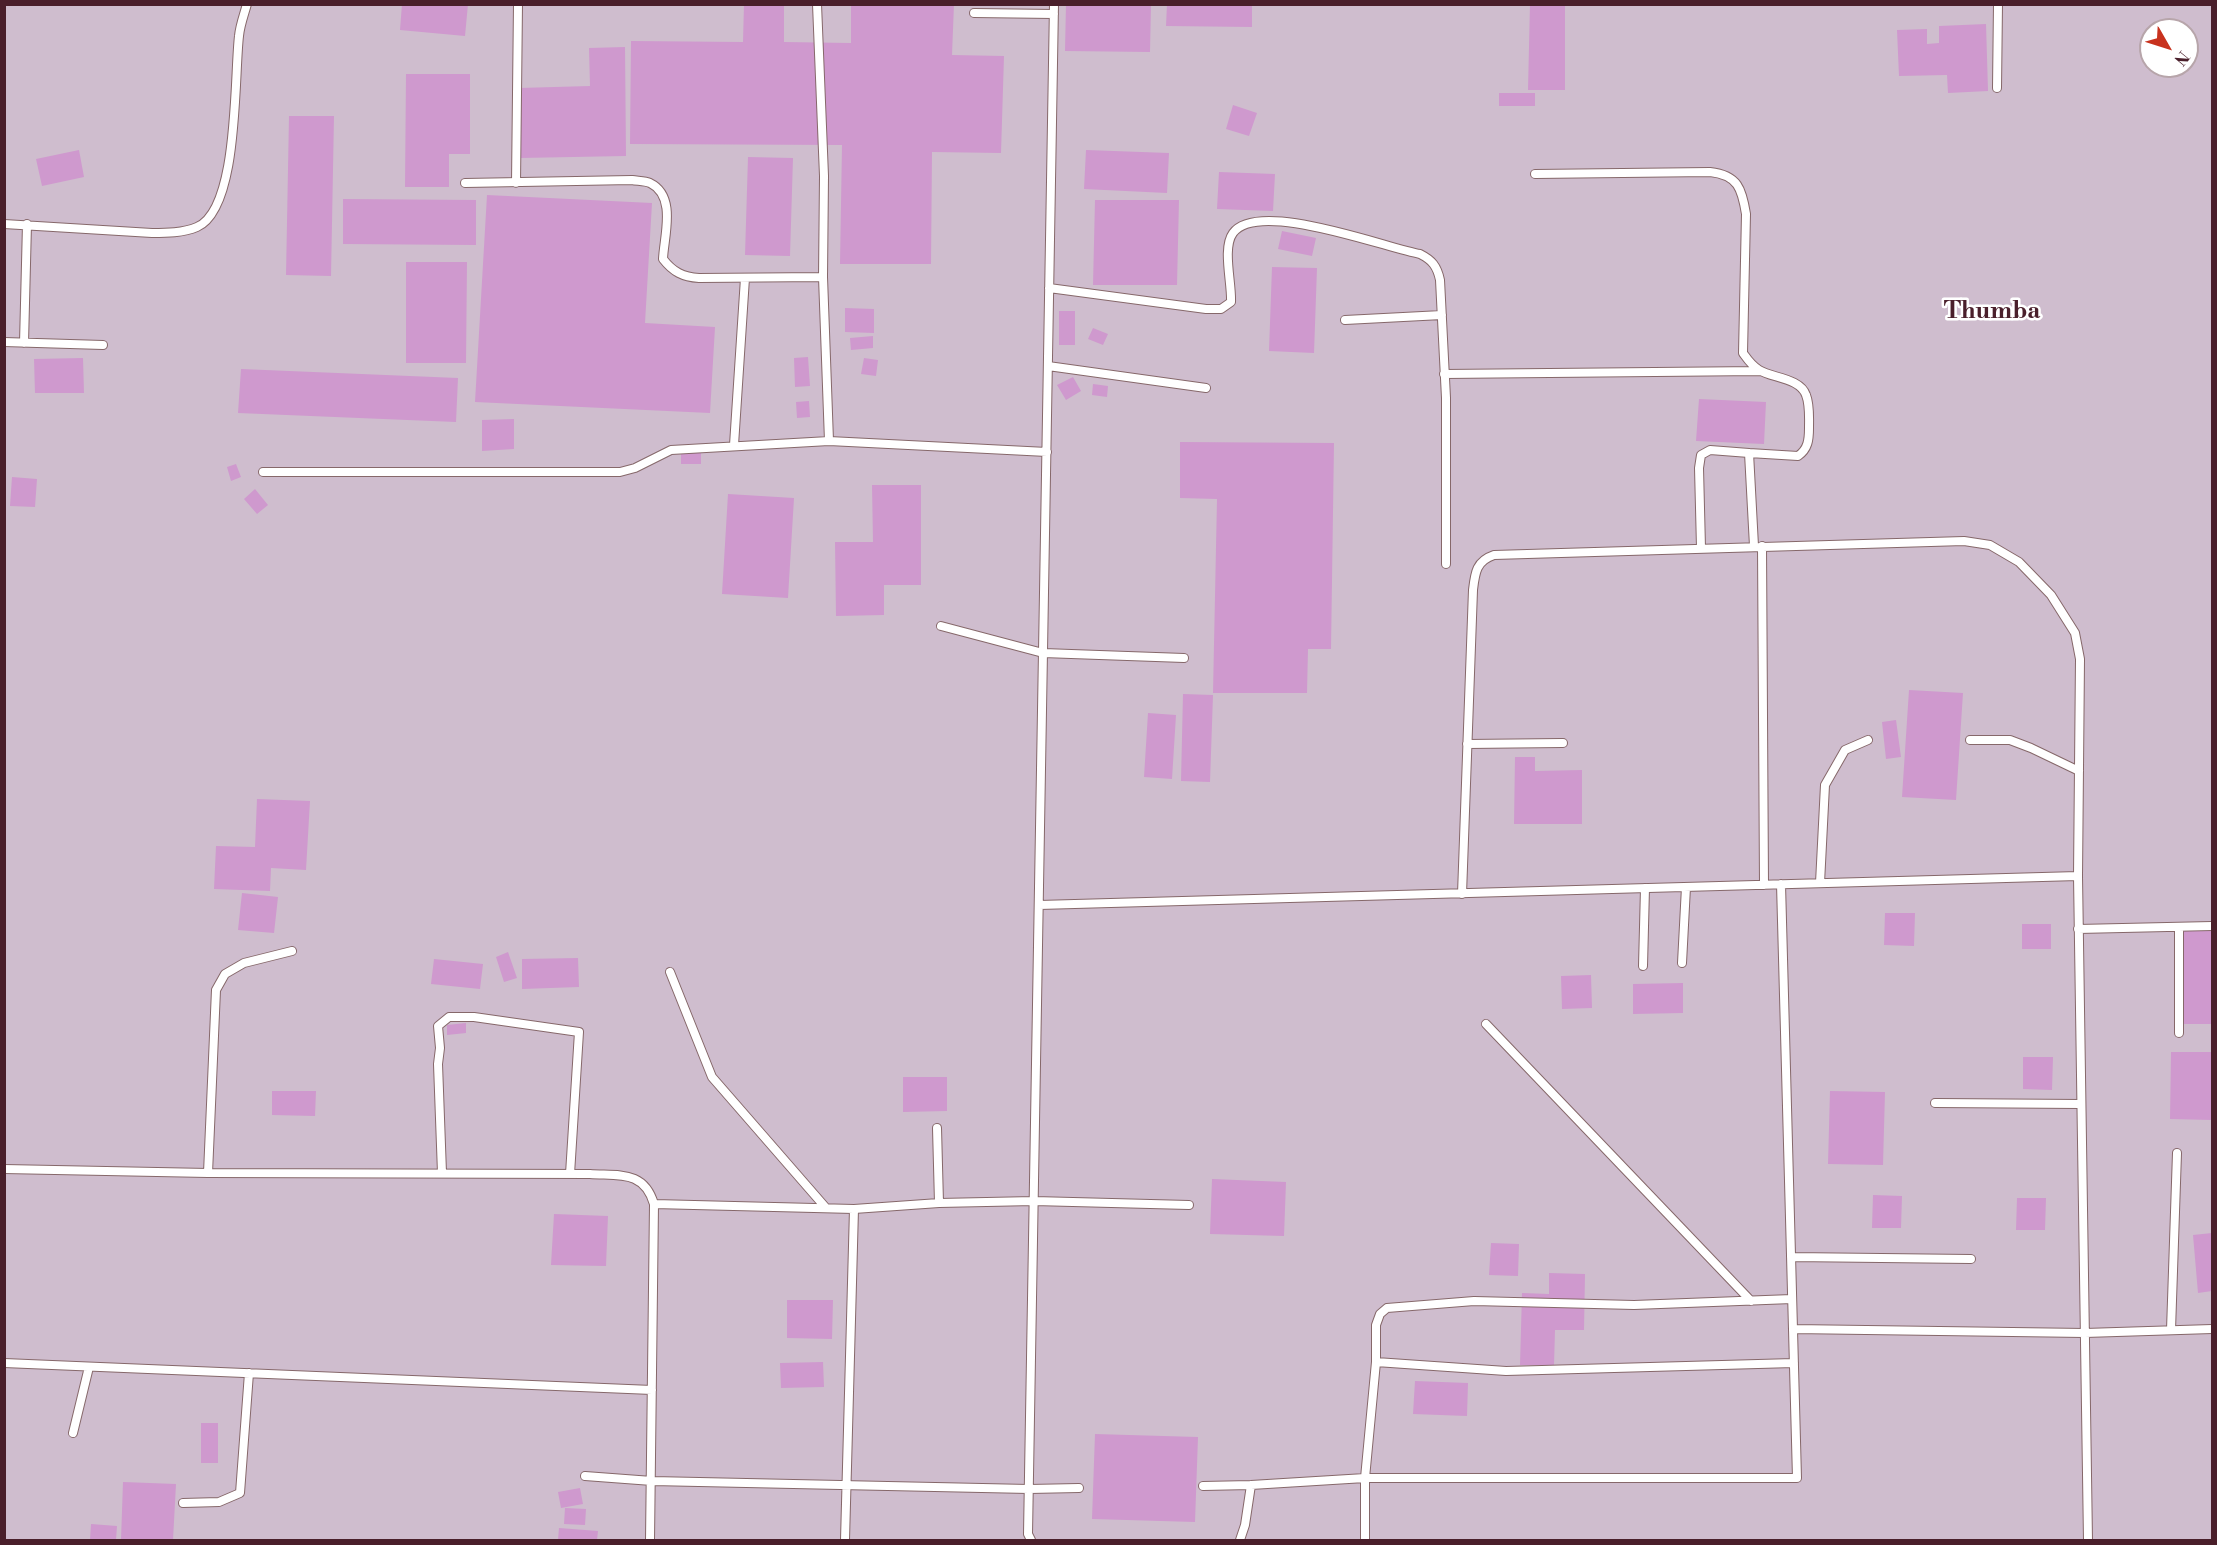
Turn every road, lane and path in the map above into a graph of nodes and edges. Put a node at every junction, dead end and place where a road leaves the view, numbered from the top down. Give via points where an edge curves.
1 (247, 4) edge
2 (518, 4) edge
3 (817, 4) edge
4 (1054, 4) edge
5 (1998, 4) edge
6 (974, 13) dead end
7 (1054, 14) junction
8 (1997, 88) dead end
9 (1535, 174) dead end
10 (465, 183) dead end
11 (516, 183) junction
12 (4, 224) edge
13 (27, 224) junction
14 (823, 277) junction
15 (745, 278) junction
16 (1049, 288) junction
17 (1442, 315) junction
18 (1345, 320) dead end
19 (4, 342) edge
20 (24, 343) junction
21 (103, 345) dead end
22 (1048, 366) junction
23 (1760, 370) junction
24 (1444, 374) junction
25 (1206, 388) dead end
26 (829, 441) junction
27 (734, 446) junction
28 (1047, 452) junction
29 (1749, 453) junction
30 (263, 472) dead end
31 (1758, 546) junction
32 (1701, 548) junction
33 (1446, 564) dead end
34 (941, 626) dead end
35 (1043, 653) junction
36 (1184, 658) dead end
37 (1868, 740) dead end
38 (1970, 740) dead end
39 (1563, 743) dead end
40 (1467, 744) junction
41 (2079, 771) junction
42 (2078, 876) junction
43 (1820, 883) junction
44 (1780, 884) junction
45 (1764, 885) junction
46 (1686, 887) junction
47 (1644, 888) junction
48 (1462, 894) junction
49 (1039, 905) junction
50 (2212, 926) edge
51 (2179, 927) junction
52 (2078, 929) junction
53 (292, 951) dead end
54 (1682, 963) dead end
55 (1643, 966) dead end
56 (670, 972) dead end
57 (1486, 1024) dead end
58 (2179, 1033) dead end
59 (1935, 1103) dead end
60 (2081, 1104) junction
61 (937, 1128) dead end
62 (2177, 1153) dead end
63 (4, 1168) edge
64 (208, 1173) junction
65 (442, 1173) junction
66 (570, 1174) junction
67 (1034, 1201) junction
68 (939, 1203) junction
69 (654, 1204) junction
70 (1188, 1205) dead end
71 (826, 1208) junction
72 (854, 1209) junction
73 (1791, 1257) junction
74 (1971, 1259) dead end
75 (1792, 1299) junction
76 (1751, 1301) junction
77 (1793, 1329) junction
78 (2212, 1329) edge
79 (2172, 1330) junction
80 (2085, 1333) junction
81 (1376, 1362) junction
82 (4, 1363) edge
83 (1794, 1363) junction
84 (89, 1366) junction
85 (249, 1373) junction
86 (652, 1390) junction
87 (73, 1433) dead end
88 (585, 1476) dead end
89 (1365, 1478) junction
90 (652, 1481) junction
91 (847, 1484) junction
92 (1251, 1485) junction
93 (1203, 1486) dead end
94 (1079, 1488) dead end
95 (1029, 1489) junction
96 (183, 1503) dead end
97 (650, 1540) edge
98 (845, 1540) edge
99 (1031, 1540) edge
100 (1240, 1540) edge
101 (1365, 1540) edge
102 (2088, 1540) edge

1 - 13 lane via 239,33 224,189 215,211 198,227 175,232
2 - 11 lane
3 - 14 lane via 824,176
4 - 7 lane
5 - 8 lane
6 - 7 lane
7 - 16 lane
9 - 23 lane via 1710,172 1732,179 1739,187 1746,214 1743,353
10 - 11 lane
11 - 15 lane via 650,183 661,192 668,206 663,259 672,270 693,278
12 - 13 lane
13 - 20 lane
14 - 15 lane
14 - 26 lane
15 - 27 lane
16 - 17 lane via 1221,309 1231,302 1227,247 1233,232 1265,220 1300,223 1420,254 1437,269
16 - 22 lane
17 - 18 lane
17 - 24 lane
19 - 20 lane
20 - 21 lane
22 - 25 lane
22 - 28 lane
23 - 24 lane
23 - 29 lane via 1788,380 1806,393 1808,443 1798,456
24 - 33 lane
26 - 27 lane
26 - 28 lane
27 - 30 lane via 671,450 620,472
28 - 35 lane
29 - 31 lane
29 - 32 lane via 1710,450 1701,455
31 - 32 lane
31 - 41 lane via 1964,541 1990,545 2019,562 2051,596 2075,633 2080,659
31 - 45 lane
32 - 40 lane via 1494,555 1479,563 1473,590
34 - 35 lane
35 - 36 lane
35 - 49 lane
37 - 43 lane via 1845,750 1825,785
38 - 41 lane via 2010,740
39 - 40 lane
40 - 48 lane
41 - 42 lane
42 - 43 lane
42 - 52 lane
43 - 44 lane
44 - 45 lane
44 - 73 lane
45 - 46 lane
46 - 47 lane
46 - 54 lane
47 - 48 lane
47 - 55 lane
48 - 49 lane
49 - 67 lane
50 - 51 lane
51 - 52 lane
51 - 58 lane
52 - 60 lane
53 - 64 lane via 243,963 225,974 216,990
56 - 71 lane via 712,1077
57 - 76 lane
59 - 60 lane
60 - 80 lane
61 - 68 lane
62 - 79 lane
63 - 64 lane
64 - 65 lane
65 - 66 lane
65 - 66 lane via 438,1026 449,1017 474,1017 579,1032
66 - 69 lane via 637,1179 650,1192
67 - 68 lane
67 - 70 lane
67 - 95 lane
68 - 72 lane
69 - 71 lane
69 - 86 lane
71 - 72 lane
72 - 91 lane
73 - 74 lane
73 - 75 lane
75 - 76 lane
75 - 77 lane
76 - 81 lane via 1634,1305 1474,1301 1398,1305 1380,1314 1376,1325
77 - 80 lane
77 - 83 lane
78 - 79 lane
79 - 80 lane
80 - 102 lane
81 - 83 lane via 1506,1371
81 - 89 lane
82 - 84 lane
83 - 89 lane via 1797,1478
84 - 85 lane
84 - 87 lane
85 - 86 lane
85 - 96 lane via 240,1493 219,1502
86 - 90 lane
88 - 90 lane
89 - 92 lane
89 - 101 lane
90 - 91 lane
90 - 97 lane
91 - 95 lane
91 - 98 lane
92 - 93 lane
92 - 100 lane
94 - 95 lane
95 - 99 lane

